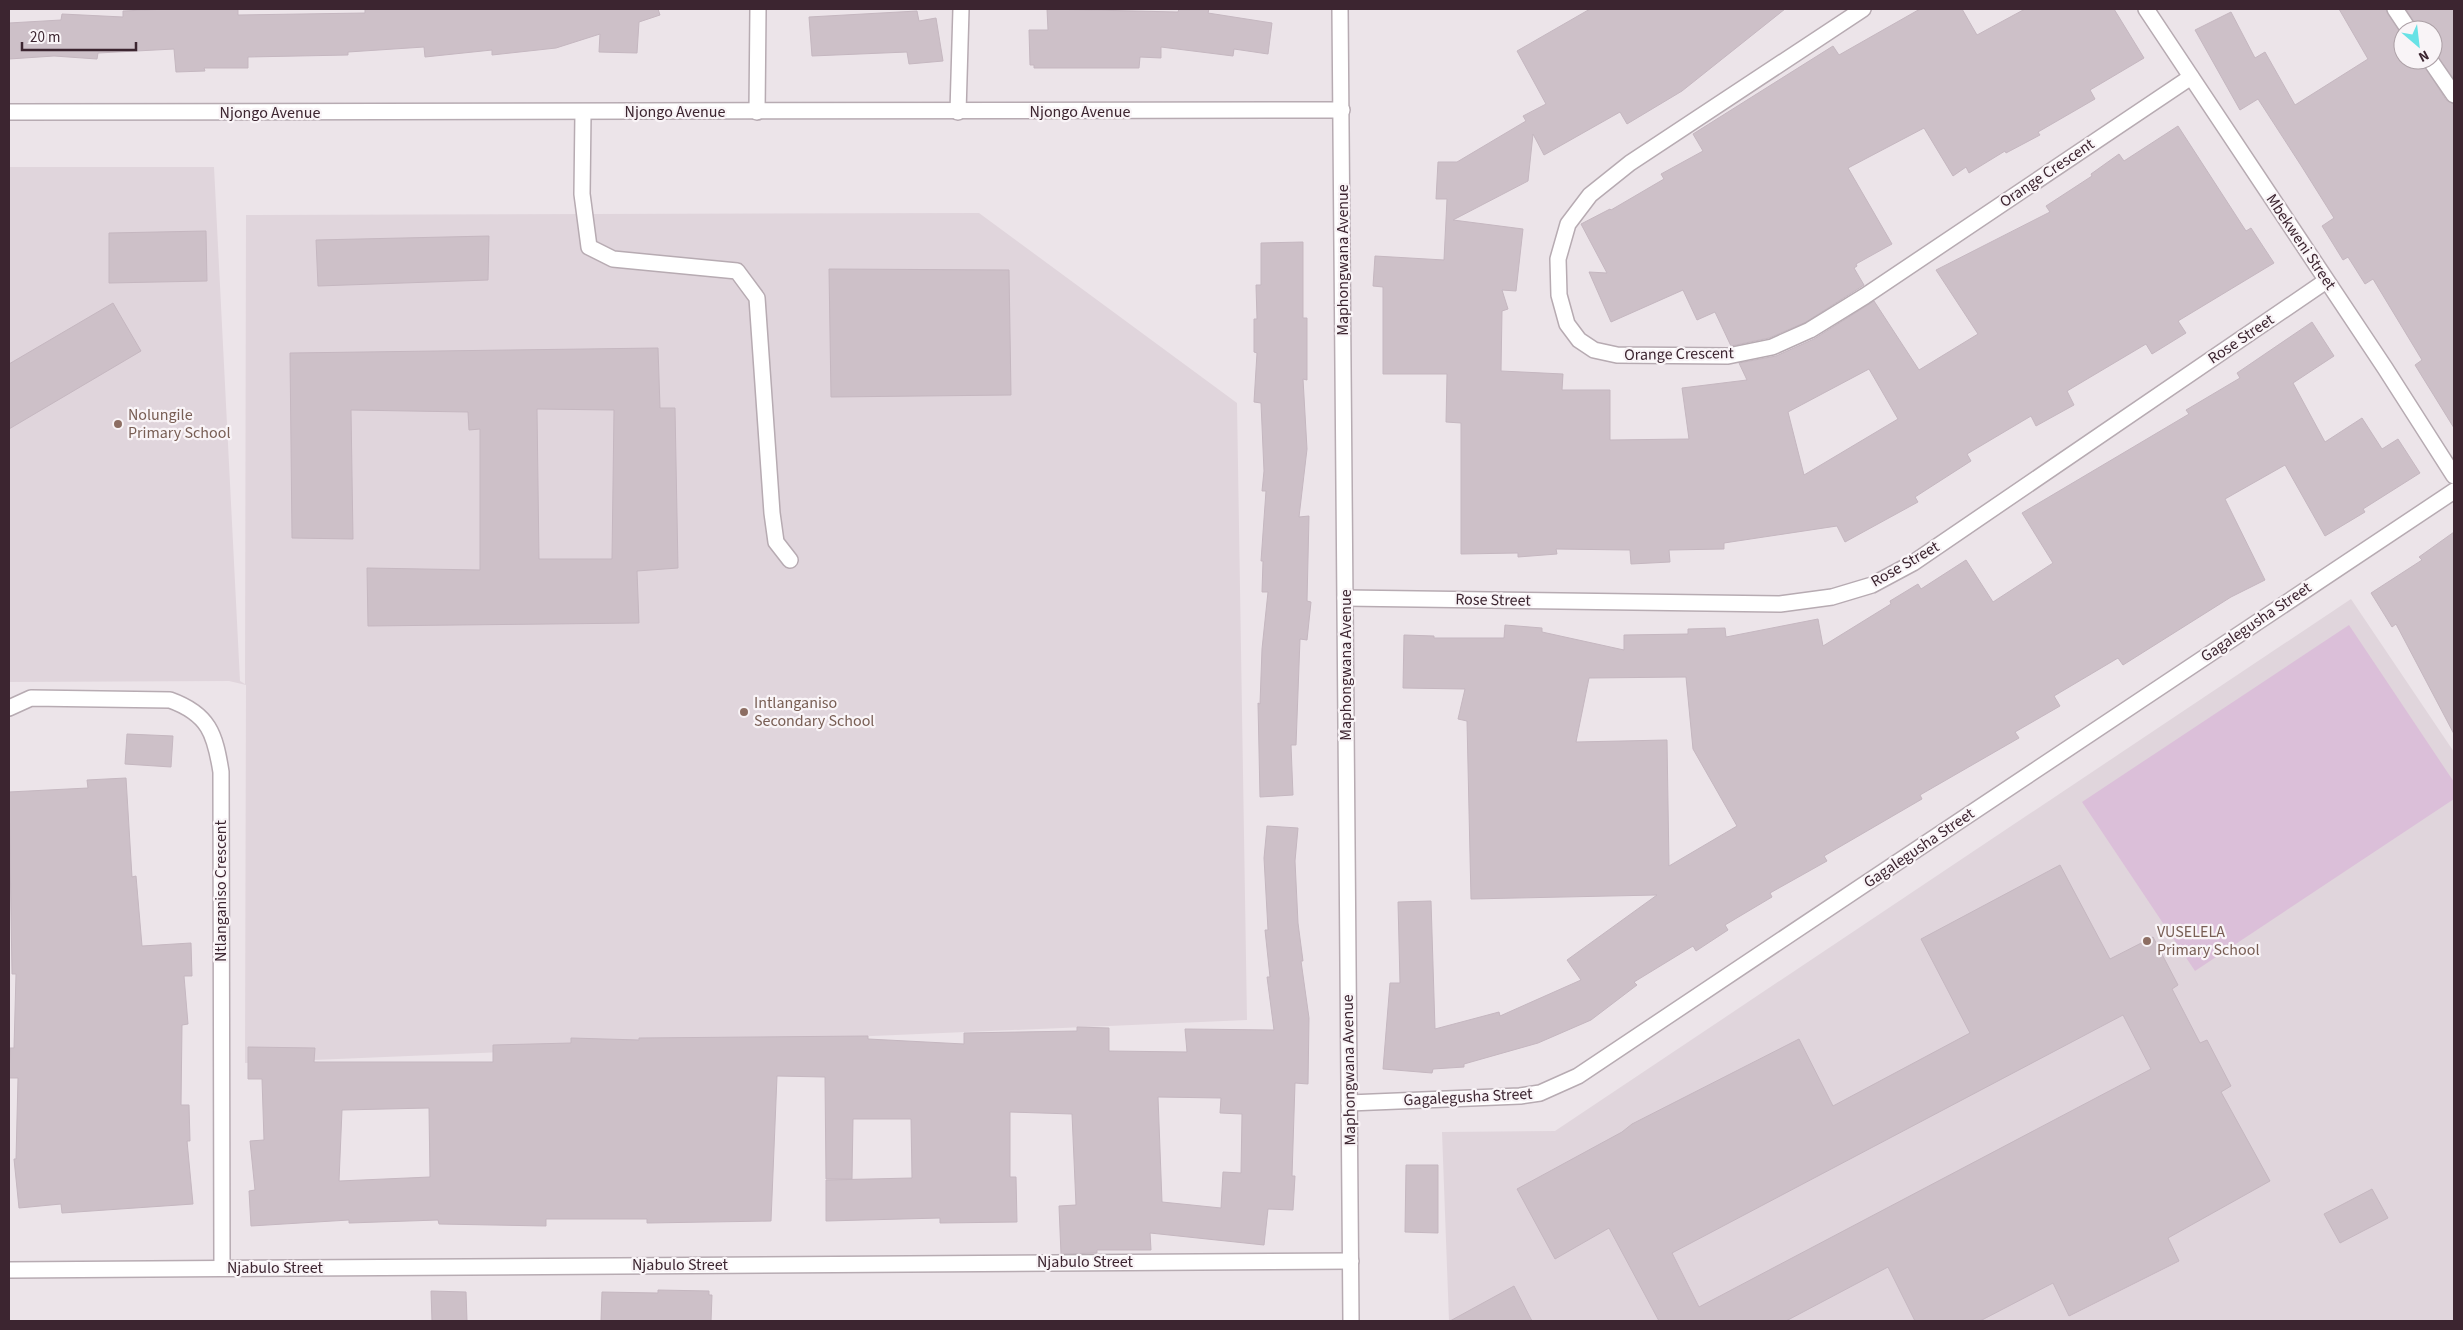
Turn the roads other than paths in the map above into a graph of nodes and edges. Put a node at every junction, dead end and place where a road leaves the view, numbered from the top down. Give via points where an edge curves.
1 (758, 9) edge
2 (961, 9) edge
3 (1340, 9) edge
4 (1863, 9) edge
5 (2146, 9) edge
6 (2395, 9) edge
7 (2402, 20) edge
8 (2437, 70) edge
9 (2191, 77) junction
10 (2454, 95) edge
11 (1342, 110) junction
12 (9, 112) edge
13 (757, 112) junction
14 (958, 112) junction
15 (584, 113) junction
16 (2326, 280) junction
17 (2454, 476) edge
18 (2454, 491) edge
19 (790, 560) dead end
20 (1345, 598) junction
21 (9, 708) edge
22 (1350, 1103) junction
23 (1351, 1261) junction
24 (222, 1268) junction
25 (9, 1270) edge
26 (1351, 1321) edge

1 - 13 street
2 - 14 street
3 - 11 street, Maphongwana Avenue
4 - 9 street, Orange Crescent via 1630,163 1590,195 1568,224 1558,258 1559,295 1567,324 1579,340 1594,350 1616,355 1728,356 1772,347 1810,330 1865,296
5 - 9 street, Mbekweni Street
6 - 7 street
8 - 10 street
9 - 16 street, Mbekweni Street
11 - 14 street, Njongo Avenue
11 - 20 street, Maphongwana Avenue
12 - 15 street, Njongo Avenue
13 - 14 street, Njongo Avenue
13 - 15 street, Njongo Avenue
15 - 19 street via 582,194 589,247 613,259 737,271 758,298 772,513 776,542
16 - 17 street, Mbekweni Street
16 - 20 street, Rose Street via 1913,563 1872,585 1832,597 1780,604
18 - 22 street, Gagalegusha Street via 1578,1076 1540,1093 1520,1096
20 - 22 street, Maphongwana Avenue
21 - 24 street, Ntlanganiso Crescent via 31,698 170,700 190,707 206,723 216,741 221,772
22 - 23 street, Maphongwana Avenue
23 - 24 street, Njabulo Street
23 - 26 street, Maphongwana Avenue
24 - 25 street, Njabulo Street

